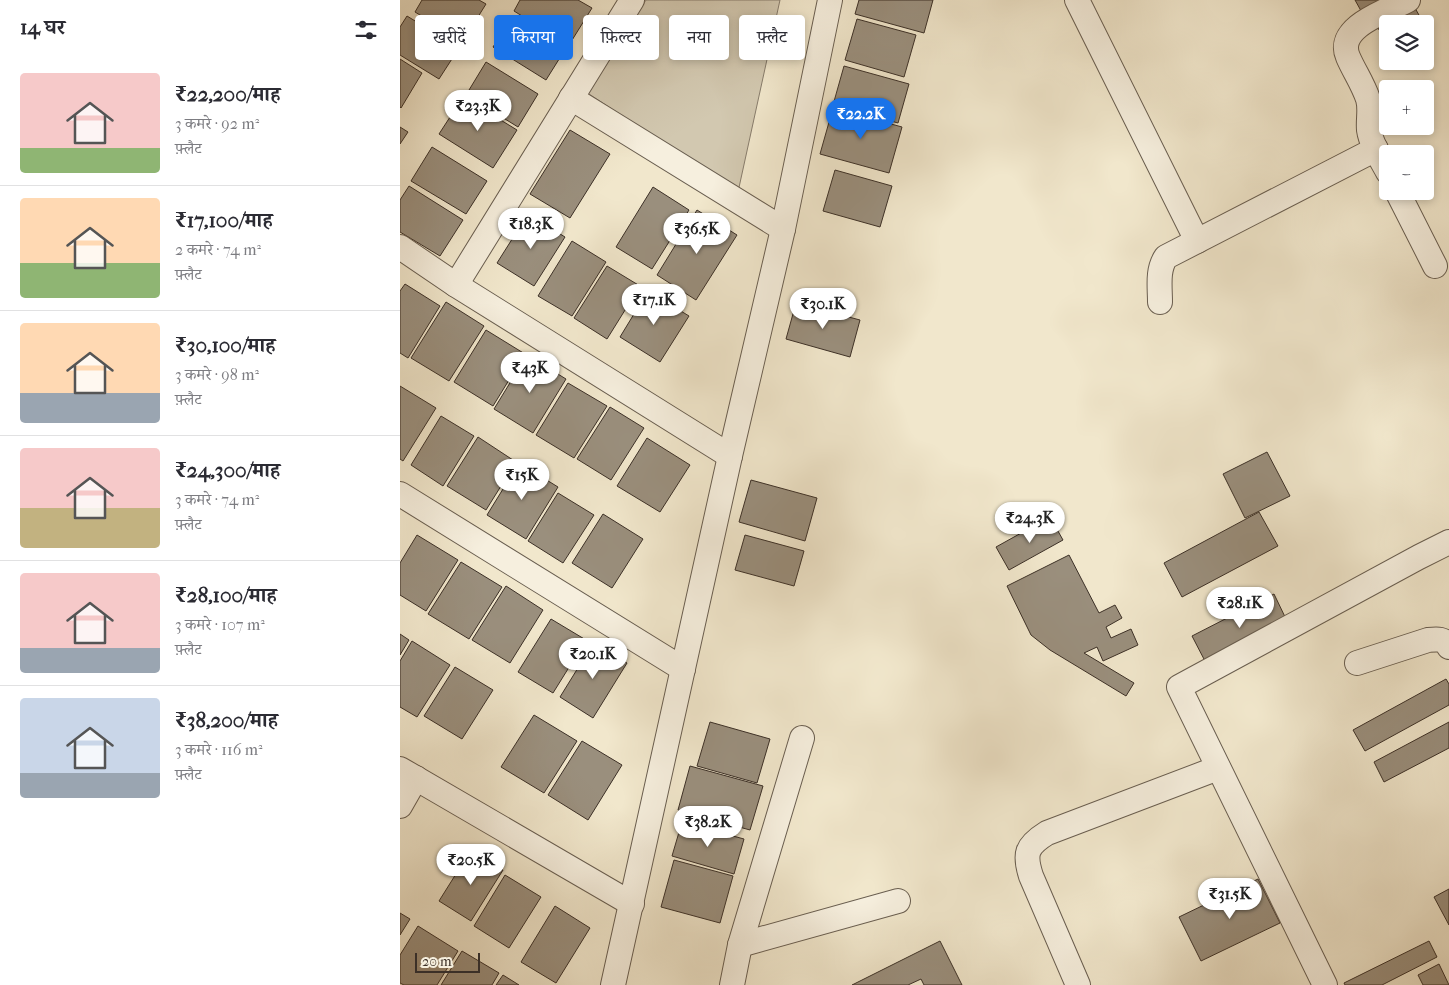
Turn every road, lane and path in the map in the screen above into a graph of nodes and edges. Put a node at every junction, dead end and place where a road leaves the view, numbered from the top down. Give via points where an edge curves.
1 (632, 0) edge
2 (830, 0) edge
3 (1077, 0) edge
4 (1408, 0) edge
5 (571, 98) junction
6 (1376, 149) junction
7 (1379, 155) edge
8 (1402, 200) edge
9 (783, 230) junction
10 (1198, 241) junction
11 (400, 247) edge
12 (1435, 266) dead end
13 (456, 285) junction
14 (1160, 302) dead end
15 (730, 456) junction
16 (400, 494) edge
17 (1449, 542) edge
18 (1449, 647) edge
19 (1357, 663) dead end
20 (684, 669) junction
21 (802, 738) dead end
22 (1218, 768) junction
23 (408, 774) edge
24 (400, 806) edge
25 (898, 901) dead end
26 (632, 904) junction
27 (740, 945) junction
28 (613, 985) edge
29 (732, 985) edge
30 (1078, 985) edge
31 (1325, 985) edge

1 - 5 street
2 - 9 street
3 - 10 street
4 - 6 street via 1358,25 1345,43 1347,55 1369,102 1369,130
5 - 9 street
5 - 13 street
6 - 7 street
6 - 10 street
8 - 12 street
9 - 15 street
10 - 14 street via 1175,251 1161,263
11 - 13 street
13 - 15 street
15 - 20 street
16 - 20 street
17 - 22 street via 1179,687
18 - 19 street via 1438,639 1428,640
20 - 26 street
21 - 27 street
22 - 30 street via 1047,833 1028,850 1031,876
22 - 31 street
23 - 24 street
23 - 26 street
25 - 27 street
26 - 28 street
27 - 29 street

